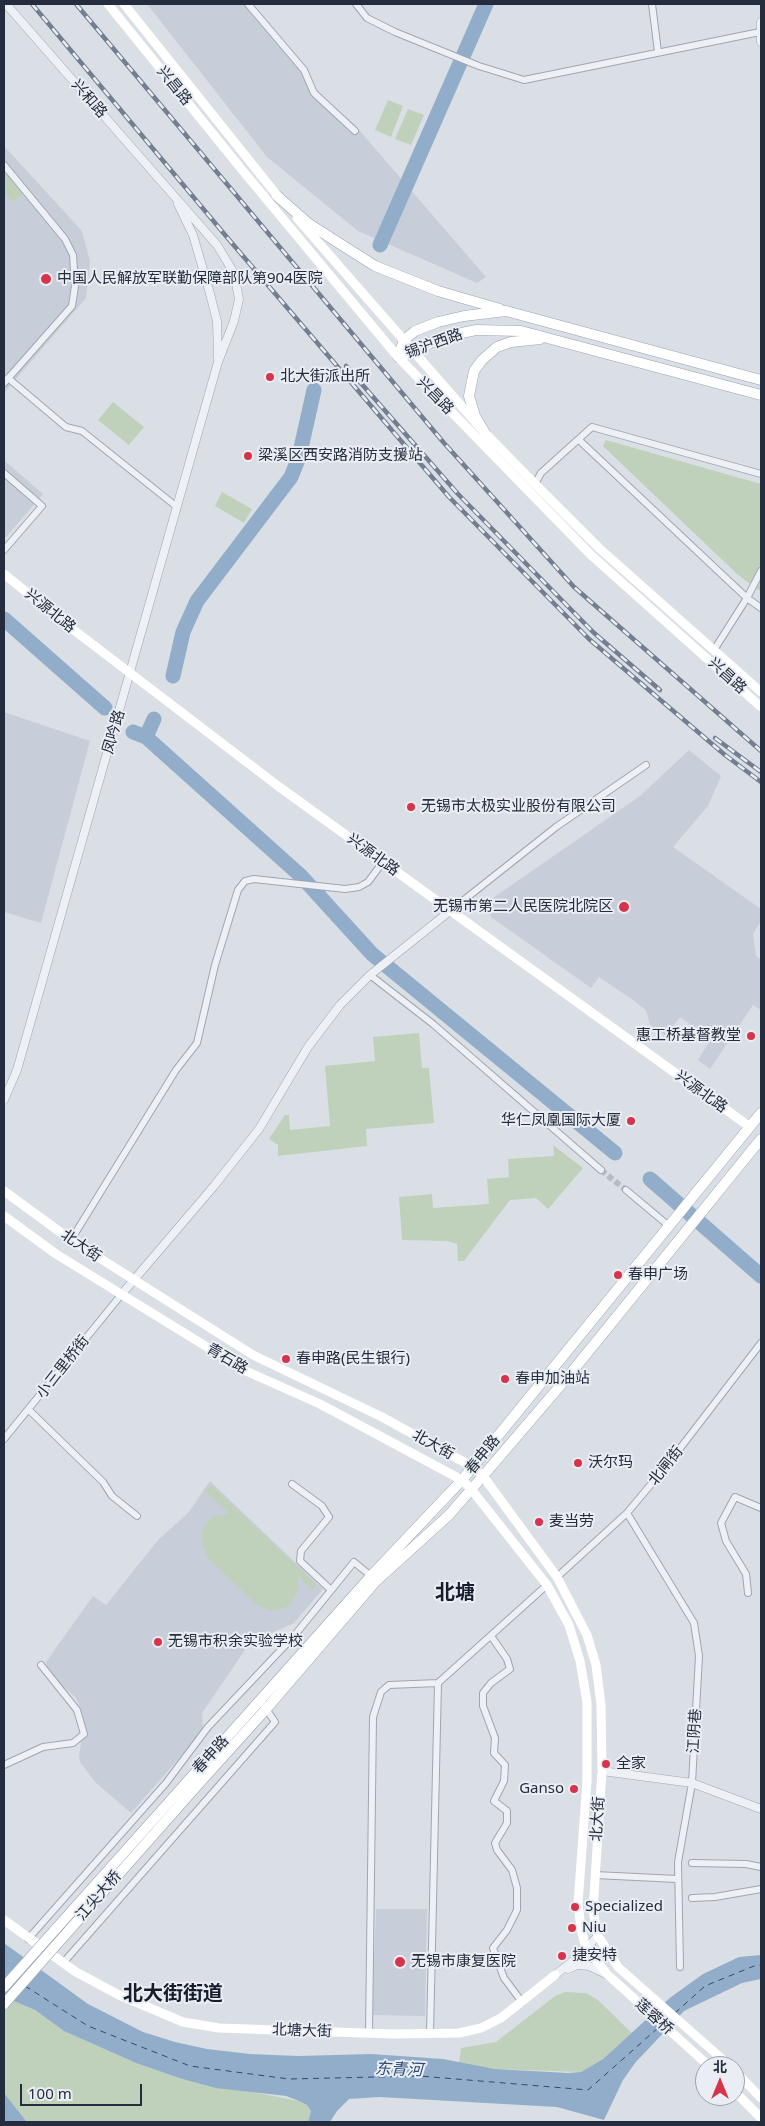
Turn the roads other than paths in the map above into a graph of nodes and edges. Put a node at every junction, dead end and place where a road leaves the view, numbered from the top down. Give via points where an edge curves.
1 (6, 4) edge
2 (108, 4) edge
3 (124, 4) edge
4 (248, 4) edge
5 (356, 4) edge
6 (652, 4) edge
7 (761, 22) edge
8 (760, 32) edge
9 (761, 42) edge
10 (658, 52) junction
11 (355, 131) dead end
12 (4, 165) edge
13 (173, 193) junction
14 (276, 194) junction
15 (506, 310) junction
16 (551, 338) junction
17 (404, 340) junction
18 (415, 353) junction
19 (672, 356) junction
20 (398, 357) junction
21 (218, 362) junction
22 (668, 370) junction
23 (6, 380) edge
24 (761, 380) edge
25 (761, 396) edge
26 (485, 433) junction
27 (578, 440) junction
28 (4, 473) edge
29 (761, 474) edge
30 (535, 484) junction
31 (178, 507) junction
32 (4, 550) edge
33 (761, 571) edge
34 (4, 574) edge
35 (747, 598) junction
36 (761, 608) edge
37 (714, 650) junction
38 (130, 674) junction
39 (761, 692) edge
40 (761, 707) edge
41 (646, 765) dead end
42 (383, 862) junction
43 (450, 911) junction
44 (374, 972) junction
45 (4, 1100) edge
46 (761, 1114) edge
47 (750, 1127) junction
48 (761, 1138) edge
49 (601, 1170) tunnel mouth
50 (626, 1190) tunnel mouth
51 (4, 1191) edge
52 (4, 1216) edge
53 (670, 1226) junction
54 (71, 1240) junction
55 (133, 1280) junction
56 (121, 1295) junction
57 (761, 1343) edge
58 (29, 1410) junction
59 (4, 1440) edge
60 (473, 1467) junction
61 (482, 1476) junction
62 (462, 1480) junction
63 (292, 1484) dead end
64 (471, 1488) junction
65 (761, 1508) edge
66 (626, 1513) junction
67 (137, 1516) dead end
68 (371, 1576) junction
69 (556, 1577) junction
70 (547, 1585) junction
71 (331, 1590) junction
72 (748, 1593) dead end
73 (491, 1636) junction
74 (41, 1664) dead end
75 (438, 1683) junction
76 (260, 1700) junction
77 (267, 1708) junction
78 (4, 1765) edge
79 (602, 1771) junction
80 (692, 1783) junction
81 (190, 1785) junction
82 (761, 1809) edge
83 (692, 1863) dead end
84 (761, 1867) edge
85 (595, 1875) junction
86 (677, 1879) junction
87 (761, 1889) edge
88 (692, 1898) dead end
89 (4, 1920) edge
90 (598, 1936) junction
91 (28, 1939) junction
92 (586, 1948) junction
93 (63, 1963) junction
94 (618, 1967) joint
95 (680, 1967) dead end
96 (555, 1975) junction
97 (608, 1975) junction
98 (4, 1987) edge
99 (522, 2002) junction
100 (4, 2004) edge
101 (430, 2033) junction
102 (369, 2034) junction
103 (699, 2056) edge
104 (720, 2056) edge
105 (745, 2082) edge
106 (761, 2098) edge
107 (745, 2102) edge
108 (761, 2118) edge

1 - 13 street, 兴和路
2 - 20 main road, 兴昌路
3 - 14 main road, 兴昌路
4 - 11 street via 304,70 314,93
5 - 10 street via 367,18 395,32 479,66 524,80
6 - 10 street
7 - 8 street
8 - 9 street
8 - 10 street
12 - 23 street via 65,239 73,255 75,286 72,306
13 - 21 street via 192,235 209,290 217,321
13 - 21 street, 兴和路 via 217,245 234,273 239,299
14 - 15 main road via 309,224 375,266 438,292
14 - 17 main road, 兴昌路
15 - 17 main road, 锡沪西路 via 438,322 415,331
15 - 19 main road, 锡沪西路
16 - 18 main road, 锡沪西路 via 521,331 476,330 430,343
16 - 22 main road, 锡沪西路
16 - 26 main road via 511,342 497,347 474,371 469,396
17 - 18 main road, 兴昌路
17 - 20 main road, 锡沪西路
18 - 20 main road, 锡沪西路
18 - 26 main road, 兴昌路
19 - 22 main road
19 - 24 main road, 锡沪西路
20 - 40 main road, 兴昌路 via 592,555
21 - 31 street, 凤吟路
22 - 25 main road, 锡沪西路
23 - 31 street via 66,427 82,431
26 - 30 main road, 兴昌路
27 - 29 street via 592,427
27 - 30 street via 541,473
27 - 35 street
28 - 32 street via 42,506
30 - 37 main road, 兴昌路 via 598,548
31 - 38 street, 凤吟路
33 - 35 street
34 - 38 main road, 兴源北路
35 - 36 street
35 - 37 street
37 - 39 main road, 兴昌路
38 - 42 main road, 兴源北路
38 - 45 street, 凤吟路 via 17,1070
41 - 43 street via 556,827
42 - 43 main road, 兴源北路
42 - 54 street via 368,882 345,889 254,879 245,881 238,890 215,965 197,1043 176,1070
43 - 44 street
43 - 47 main road, 兴源北路
44 - 49 street
44 - 55 street via 340,1005 308,1047 253,1136
46 - 47 main road, 春申路
47 - 48 main road
47 - 53 main road, 春申路
48 - 61 main road, 春申路 via 566,1379
50 - 53 street
51 - 54 main road, 北大街
52 - 56 main road, 青石路
53 - 60 main road, 春申路
54 - 55 main road, 北大街
55 - 56 street
55 - 60 main road, 北大街 via 253,1355 382,1417
56 - 58 street, 小三里桥街
56 - 62 main road, 青石路 via 246,1371 320,1404
57 - 66 street, 北闸街
58 - 59 street, 小三里桥街
58 - 67 street via 102,1482 112,1496
60 - 61 main road, 北大街
60 - 62 main road, 春申路
61 - 64 main road, 春申路
61 - 69 main road, 北大街
62 - 64 main road, 北大街
62 - 68 main road, 春申路
63 - 71 street via 322,1506 329,1516 301,1551 300,1561
64 - 70 main road, 北大街
64 - 77 main road, 春申路 via 449,1515 376,1581
65 - 72 street via 735,1497 721,1523 726,1541 746,1574
66 - 69 street, 北闸街
66 - 80 street, 江阴巷 via 694,1623 699,1656
68 - 71 street via 354,1562
68 - 76 main road, 春申路
69 - 79 main road, 北大街 via 587,1635 596,1665 602,1705
70 - 73 street
70 - 92 main road, 北大街 via 569,1624 587,1702 587,1781 578,1903
71 - 91 street via 287,1643 208,1727 166,1783
73 - 75 street
73 - 99 street via 510,1669 483,1693 483,1706 495,1738 494,1753 505,1766 504,1781 494,1801 507,1811 507,1823 495,1843 512,1870 518,1888 518,1910 493,1948 504,1978
74 - 78 street via 77,1710 84,1734 73,1743 43,1747
75 - 101 street
75 - 102 street via 389,1685 381,1692 373,1718
76 - 77 street
76 - 81 main road, 春申路
77 - 81 main road, 春申路
77 - 93 street via 275,1722
79 - 80 street
79 - 85 main road, 北大街
80 - 82 street
80 - 86 street, 江阴巷
81 - 98 main road, 江尖大桥, bridge
81 - 100 main road, 江尖大桥, bridge
83 - 84 street
85 - 86 street
85 - 90 main road, 北大街 via 593,1911
86 - 95 street, 江阴巷
87 - 88 street
89 - 91 main road, 北塘大街
90 - 92 street
90 - 94 main road, 北大街
91 - 93 main road, 北塘大街
92 - 96 street
92 - 97 main road, 北大街
93 - 102 main road, 北塘大街 via 119,1995 183,2022 238,2029
94 - 104 main road, 莲蓉桥
96 - 97 street, 北塘大街 via 577,1965 589,1966
96 - 99 main road, 北塘大街
97 - 103 main road, 莲蓉桥
99 - 101 main road, 北塘大街 via 502,2018 481,2028 459,2033
101 - 102 main road, 北塘大街
105 - 106 main road
107 - 108 main road

